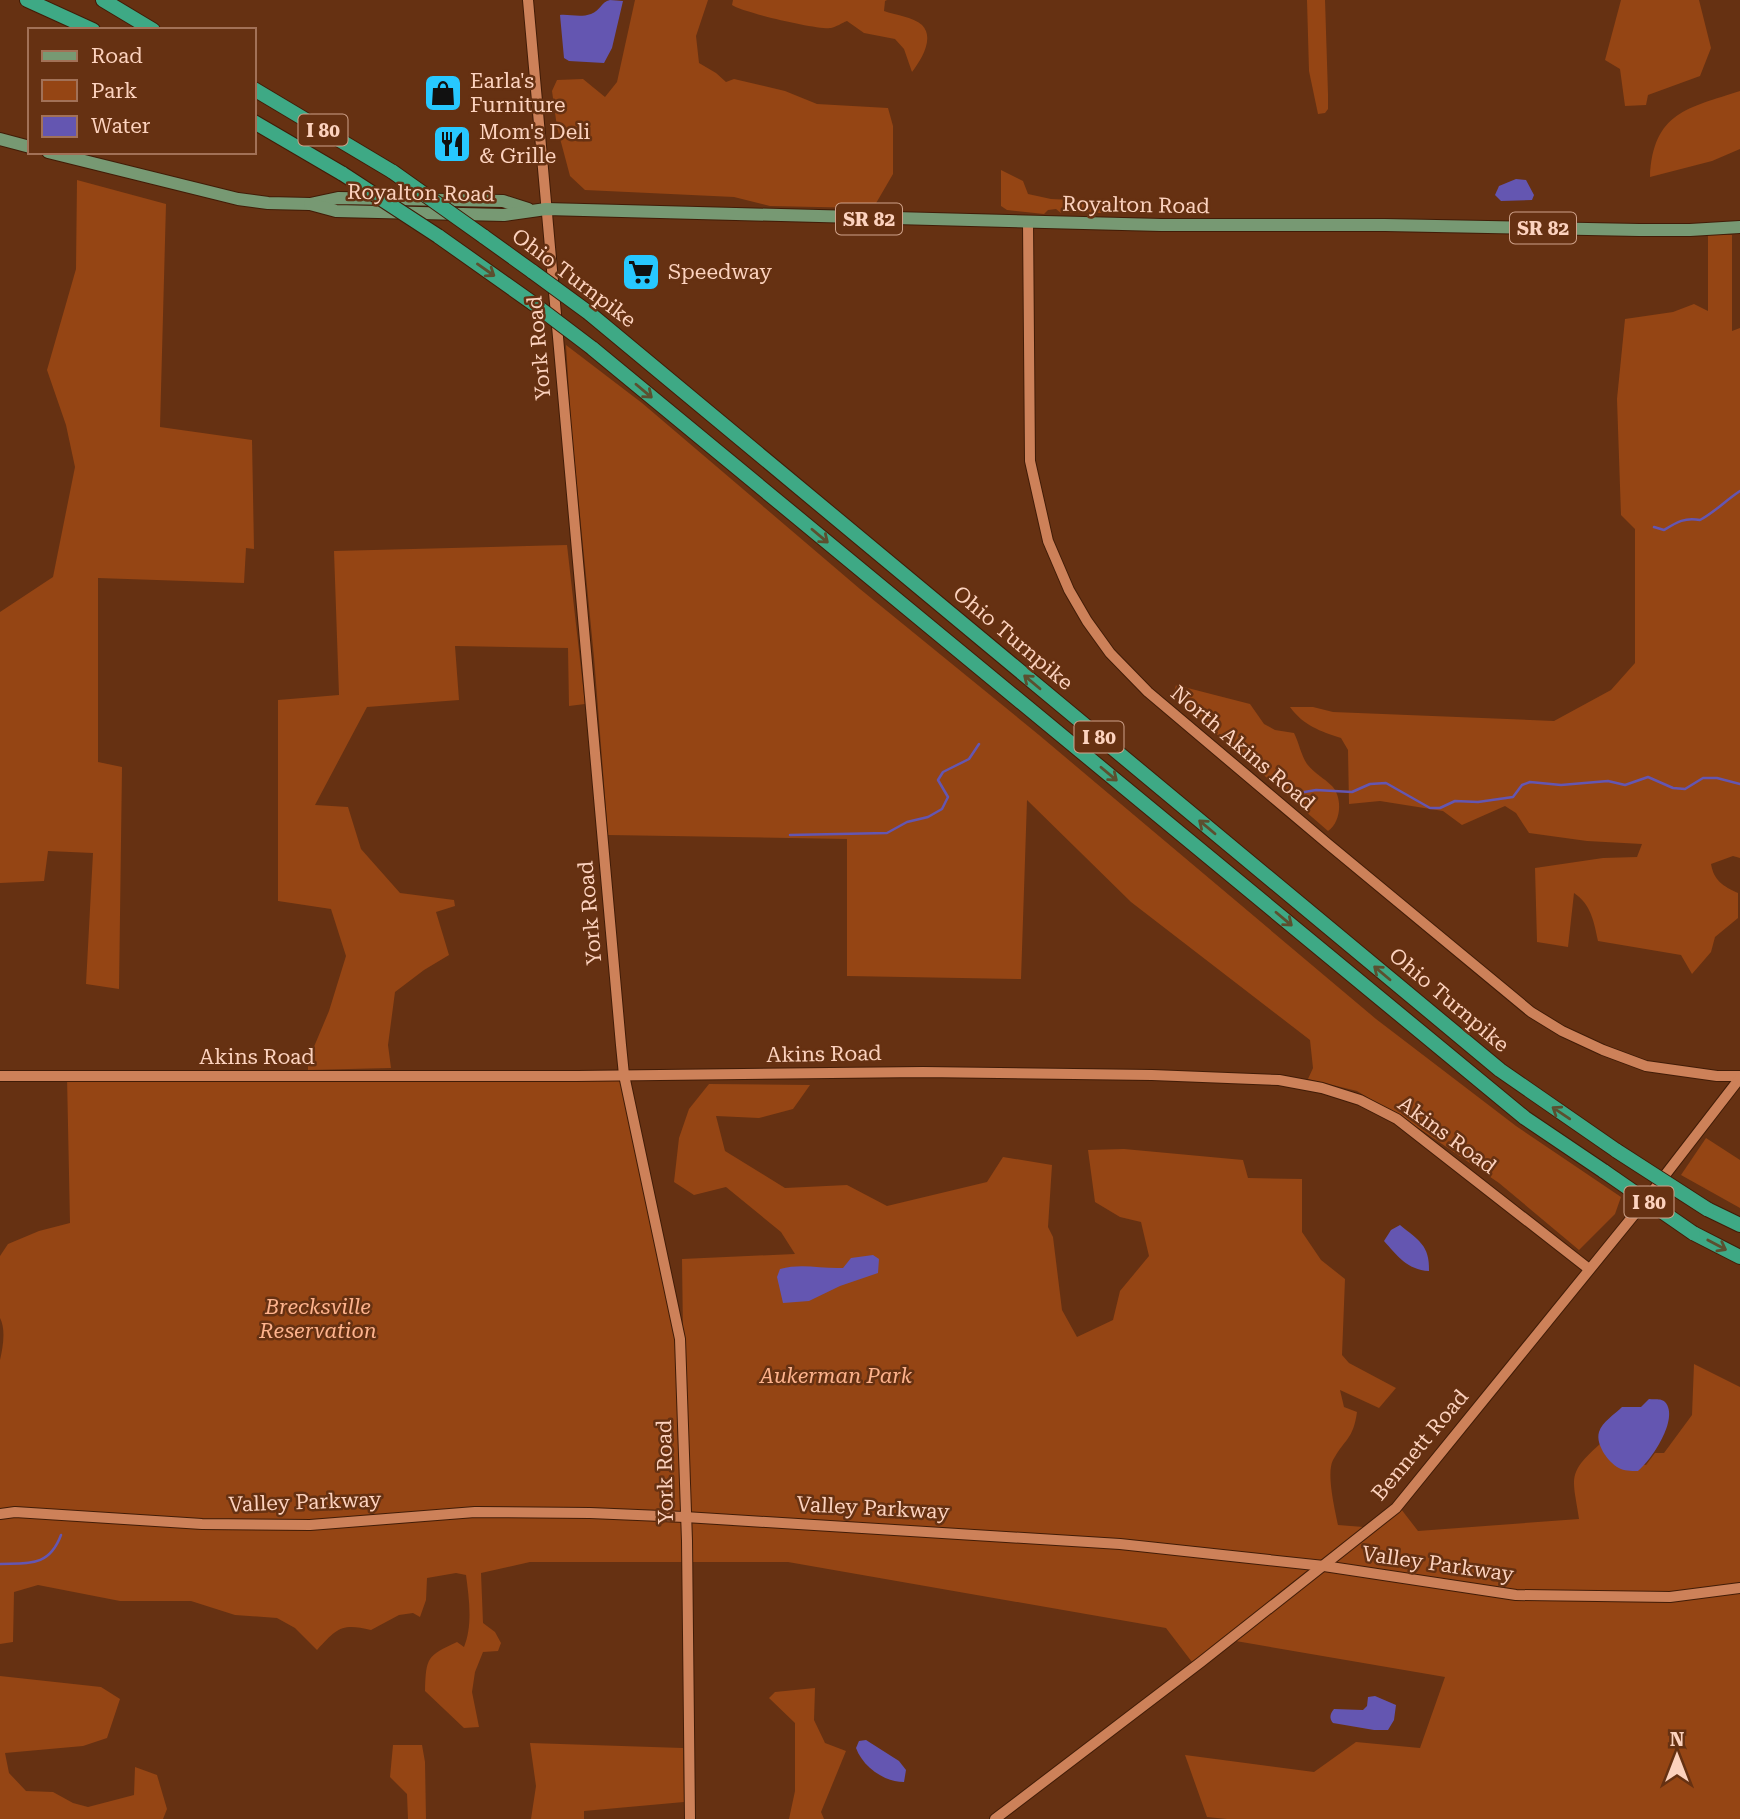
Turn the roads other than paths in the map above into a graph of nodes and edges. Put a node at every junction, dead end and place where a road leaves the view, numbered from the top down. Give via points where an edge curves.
1 (27, 0) edge
2 (103, 0) edge
3 (528, 0) edge
4 (89, 28) edge
5 (150, 28) edge
6 (256, 90) edge
7 (256, 123) edge
8 (0, 139) edge
9 (28, 147) edge
10 (56, 154) edge
11 (546, 209) junction
12 (1028, 222) junction
13 (1740, 227) edge
14 (624, 1074) junction
15 (0, 1076) edge
16 (1740, 1077) edge
17 (1740, 1225) edge
18 (1740, 1258) edge
19 (1589, 1269) junction
20 (0, 1514) edge
21 (685, 1517) junction
22 (1324, 1566) junction
23 (1740, 1588) edge
24 (690, 1819) edge
25 (995, 1819) edge

1 - 4 highway
2 - 5 highway
3 - 11 street, York Road
17 -> 6 highway, Ohio Turnpike / I 80, bridge via 1707,1209 1500,1070 589,313 393,172
7 -> 18 highway, Ohio Turnpike / I 80, bridge via 438,236 592,348 1525,1118 1693,1233
8 - 9 main road
10 - 11 main road, Royalton Road / SR 82 via 268,203 346,211 503,215
11 - 12 main road, Royalton Road / SR 82
11 - 14 street, York Road
12 - 13 main road, Royalton Road / SR 82 via 1639,230
12 - 16 street, North Akins Road via 1028,411 1034,483 1048,541 1069,590 1110,653 1199,737 1531,1012 1603,1051 1646,1066
14 - 15 street, Akins Road
14 - 19 street, Akins Road via 1152,1075 1279,1080 1322,1087 1397,1119
14 - 21 street, York Road via 680,1339
16 - 19 street, Bennett Road
19 - 22 street, Bennett Road via 1396,1508
20 - 21 street, Valley Parkway via 297,1525 475,1512
21 - 22 street, Valley Parkway via 1120,1544
21 - 24 street, York Road
22 - 23 street, Valley Parkway via 1516,1595 1670,1597
22 - 25 street, Bennett Road

